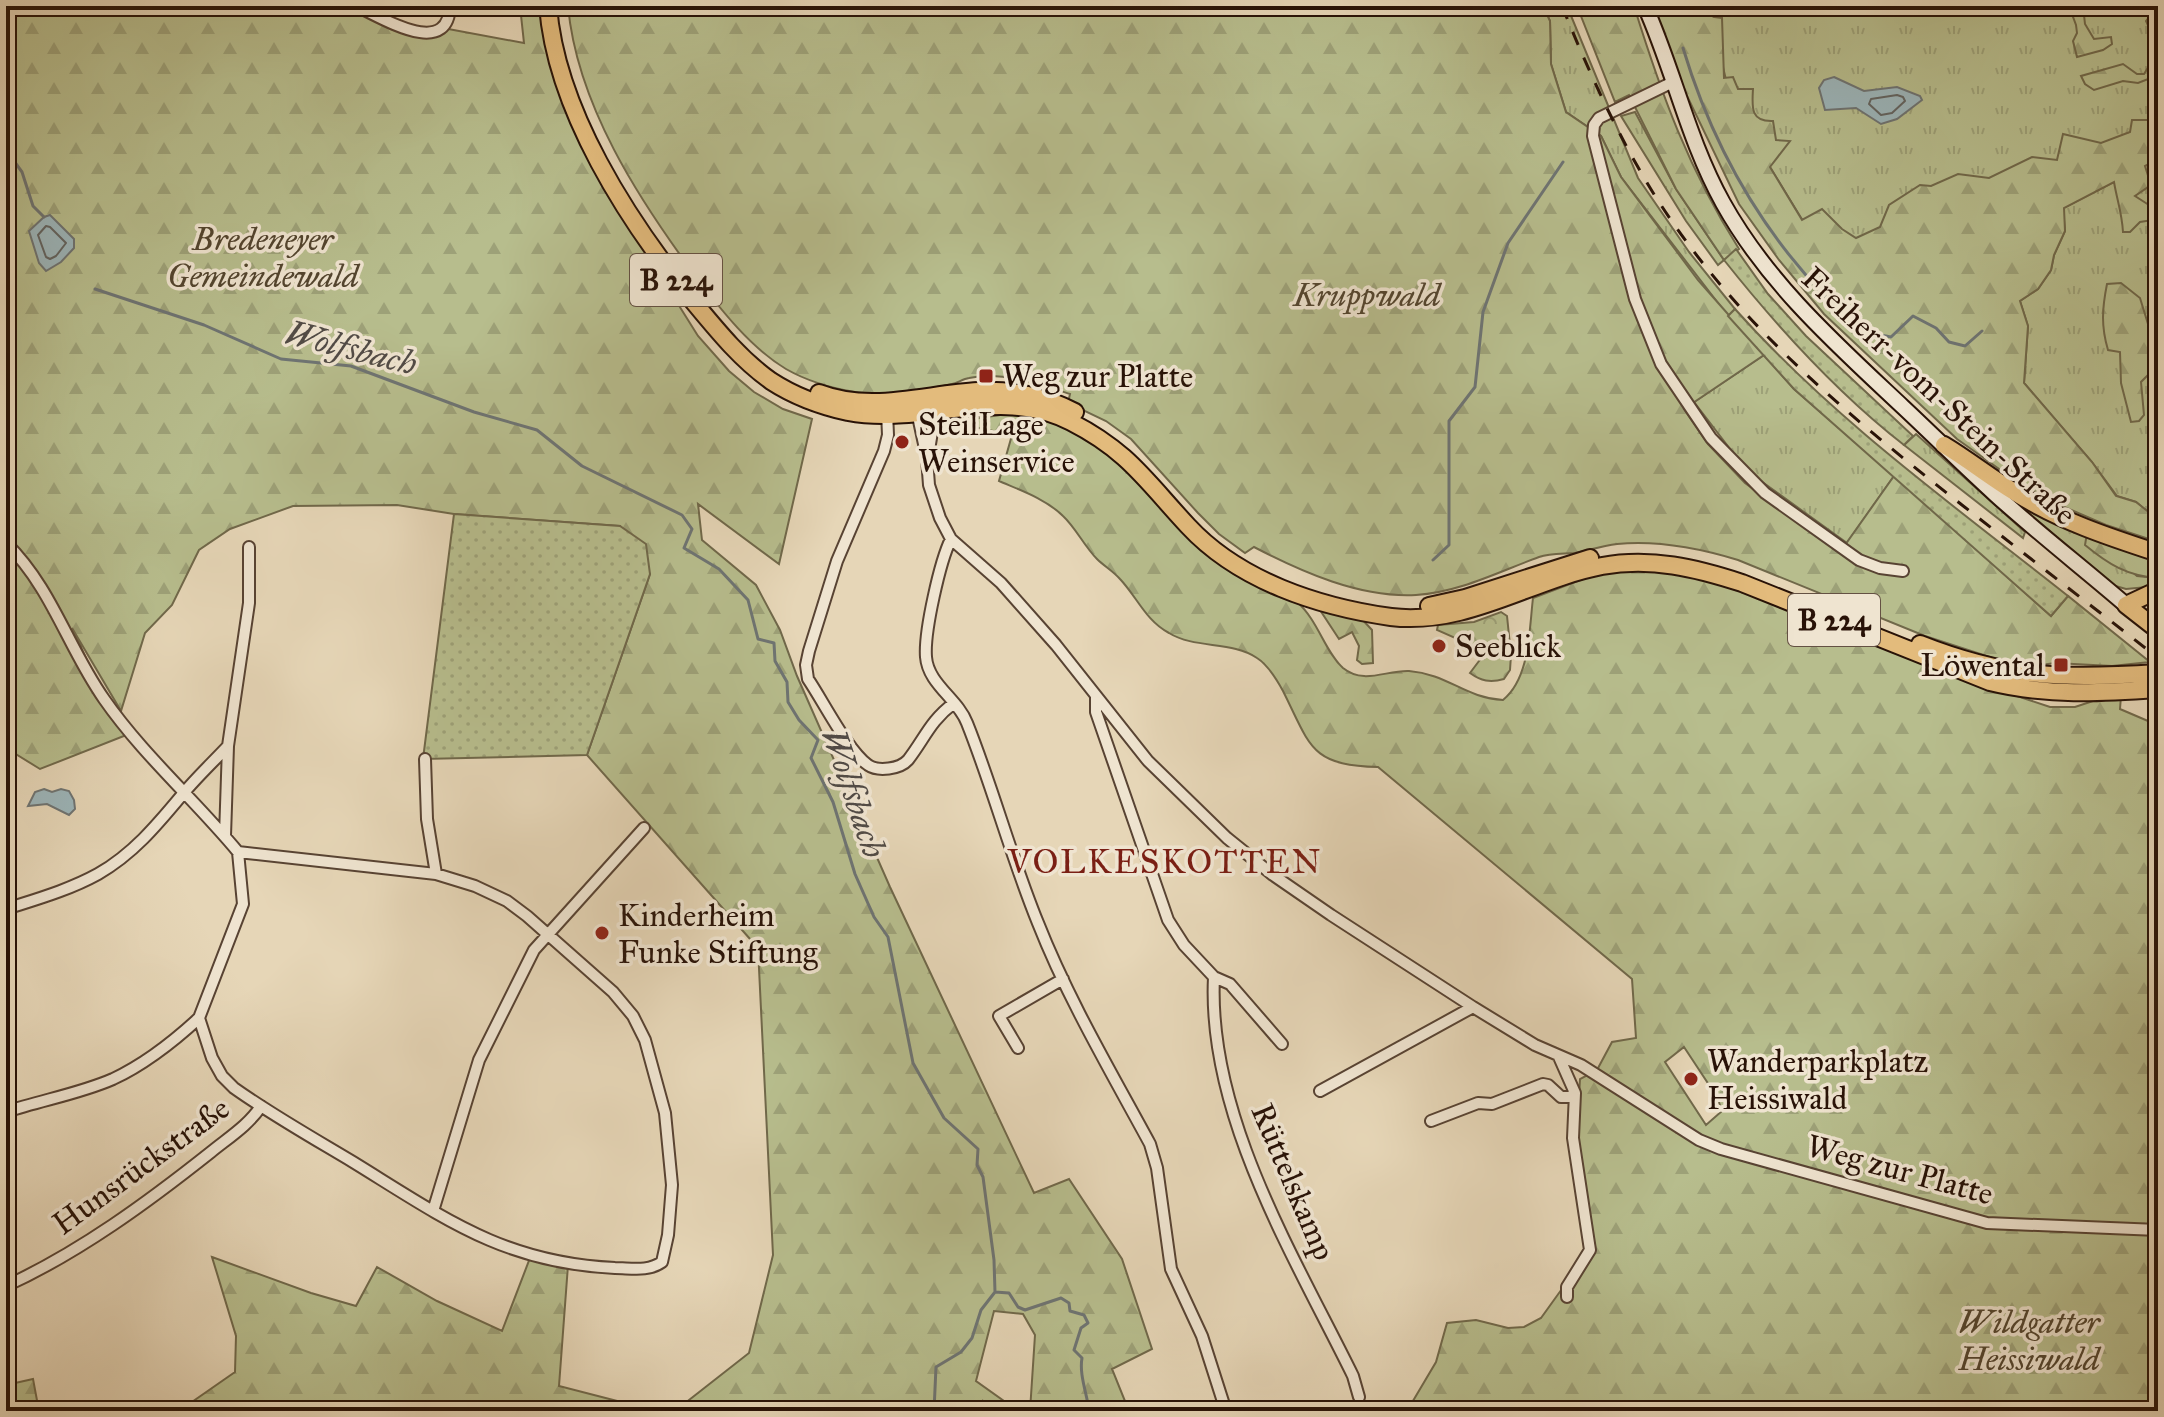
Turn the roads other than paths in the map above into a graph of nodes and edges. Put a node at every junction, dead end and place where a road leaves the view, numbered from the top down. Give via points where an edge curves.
1 (356, 6) edge
2 (548, 6) edge
3 (559, 6) edge
4 (1645, 6) edge
5 (450, 10) edge
6 (1673, 82) junction
7 (924, 405) junction
8 (887, 409) junction
9 (1944, 445) junction
10 (951, 539) junction
11 (6, 543) edge
12 (249, 547) dead end
13 (2158, 553) edge
14 (1903, 571) dead end
15 (2158, 590) edge
16 (2126, 605) junction
17 (2158, 630) edge
18 (2158, 673) edge
19 (2158, 689) edge
20 (1096, 697) junction
21 (954, 703) junction
22 (228, 746) junction
23 (425, 759) dead end
24 (182, 794) junction
25 (644, 828) dead end
26 (225, 836) junction
27 (238, 852) junction
28 (436, 874) junction
29 (6, 909) edge
30 (547, 933) junction
31 (1214, 977) junction
32 (1063, 979) junction
33 (1473, 1007) junction
34 (199, 1018) junction
35 (1282, 1044) dead end
36 (1018, 1048) dead end
37 (1559, 1057) junction
38 (1320, 1091) dead end
39 (1575, 1093) junction
40 (261, 1106) junction
41 (6, 1112) edge
42 (1431, 1121) dead end
43 (433, 1211) junction
44 (2158, 1230) edge
45 (6, 1286) edge
46 (1567, 1297) dead end
47 (1359, 1397) dead end
48 (1226, 1411) edge

1 - 5 street via 421,35 439,30
2 - 8 main road, B 224 via 565,84 613,187 635,225 709,321 752,366 797,395 848,412
3 - 8 main road, B 224 via 575,82 588,114 644,220 702,298 759,358 803,386
4 - 6 main road, Freiherr-vom-Stein-Straße
6 - 9 main road, Freiherr-vom-Stein-Straße via 1703,162 1753,249 1810,318
6 - 14 street via 1599,118 1593,136 1635,299 1661,364 1711,438 1765,493 1859,560
7 - 8 main road, B 224
7 - 10 street, Weg zur Platte via 929,485
7 - 18 main road, B 224 via 979,391 1011,392 1069,409 1099,424 1146,461 1221,542 1277,575 1340,596 1396,607 1444,604 1598,556 1654,552 1734,569 1993,668 2061,677
7 - 19 main road, B 224 via 1018,406 1065,418 1138,468 1214,550 1273,584 1338,606 1394,617 1449,614 1601,566 1654,562 1708,571 2017,689 2068,694
8 - 21 street via 884,451 837,561 809,651 808,679 853,749 879,769 907,761 929,727
9 - 13 main road via 2054,515
9 - 16 main road, Freiherr-vom-Stein-Straße
10 - 20 street, Weg zur Platte via 1001,583
10 - 21 street via 925,658
11 - 24 street via 47,595 102,696
12 - 22 street via 249,603
15 - 16 main road
16 - 17 main road
20 - 31 street via 1096,712 1168,920
20 - 33 street, Weg zur Platte via 1148,761 1227,838 1322,909
21 - 32 street via 966,719
22 - 24 street
22 - 26 street
23 - 28 street
24 - 26 street
24 - 29 street via 166,817 109,867 70,888
25 - 30 street
26 - 27 street
27 - 28 street
27 - 34 street via 243,904
28 - 30 street via 507,901
30 - 43 street via 479,1060
30 - 43 street via 613,992 645,1040 669,1149 672,1185 665,1255 653,1268 643,1269 552,1262 489,1242
31 - 35 street via 1230,984
31 - 47 street, Rüttelskamp via 1227,1093 1266,1202
32 - 36 street via 999,1016
32 - 48 street via 1150,1144 1171,1269 1202,1336
33 - 37 street, Weg zur Platte
33 - 38 street
34 - 40 street via 222,1076
34 - 41 street via 146,1061 112,1079
37 - 39 street
37 - 44 street, Weg zur Platte via 1581,1065 1699,1140 1736,1154 1987,1223
39 - 42 street via 1561,1097 1543,1084
39 - 46 street via 1573,1138 1590,1250 1567,1287
40 - 43 street
40 - 45 street, Hunsrückstraße via 246,1124 129,1213

